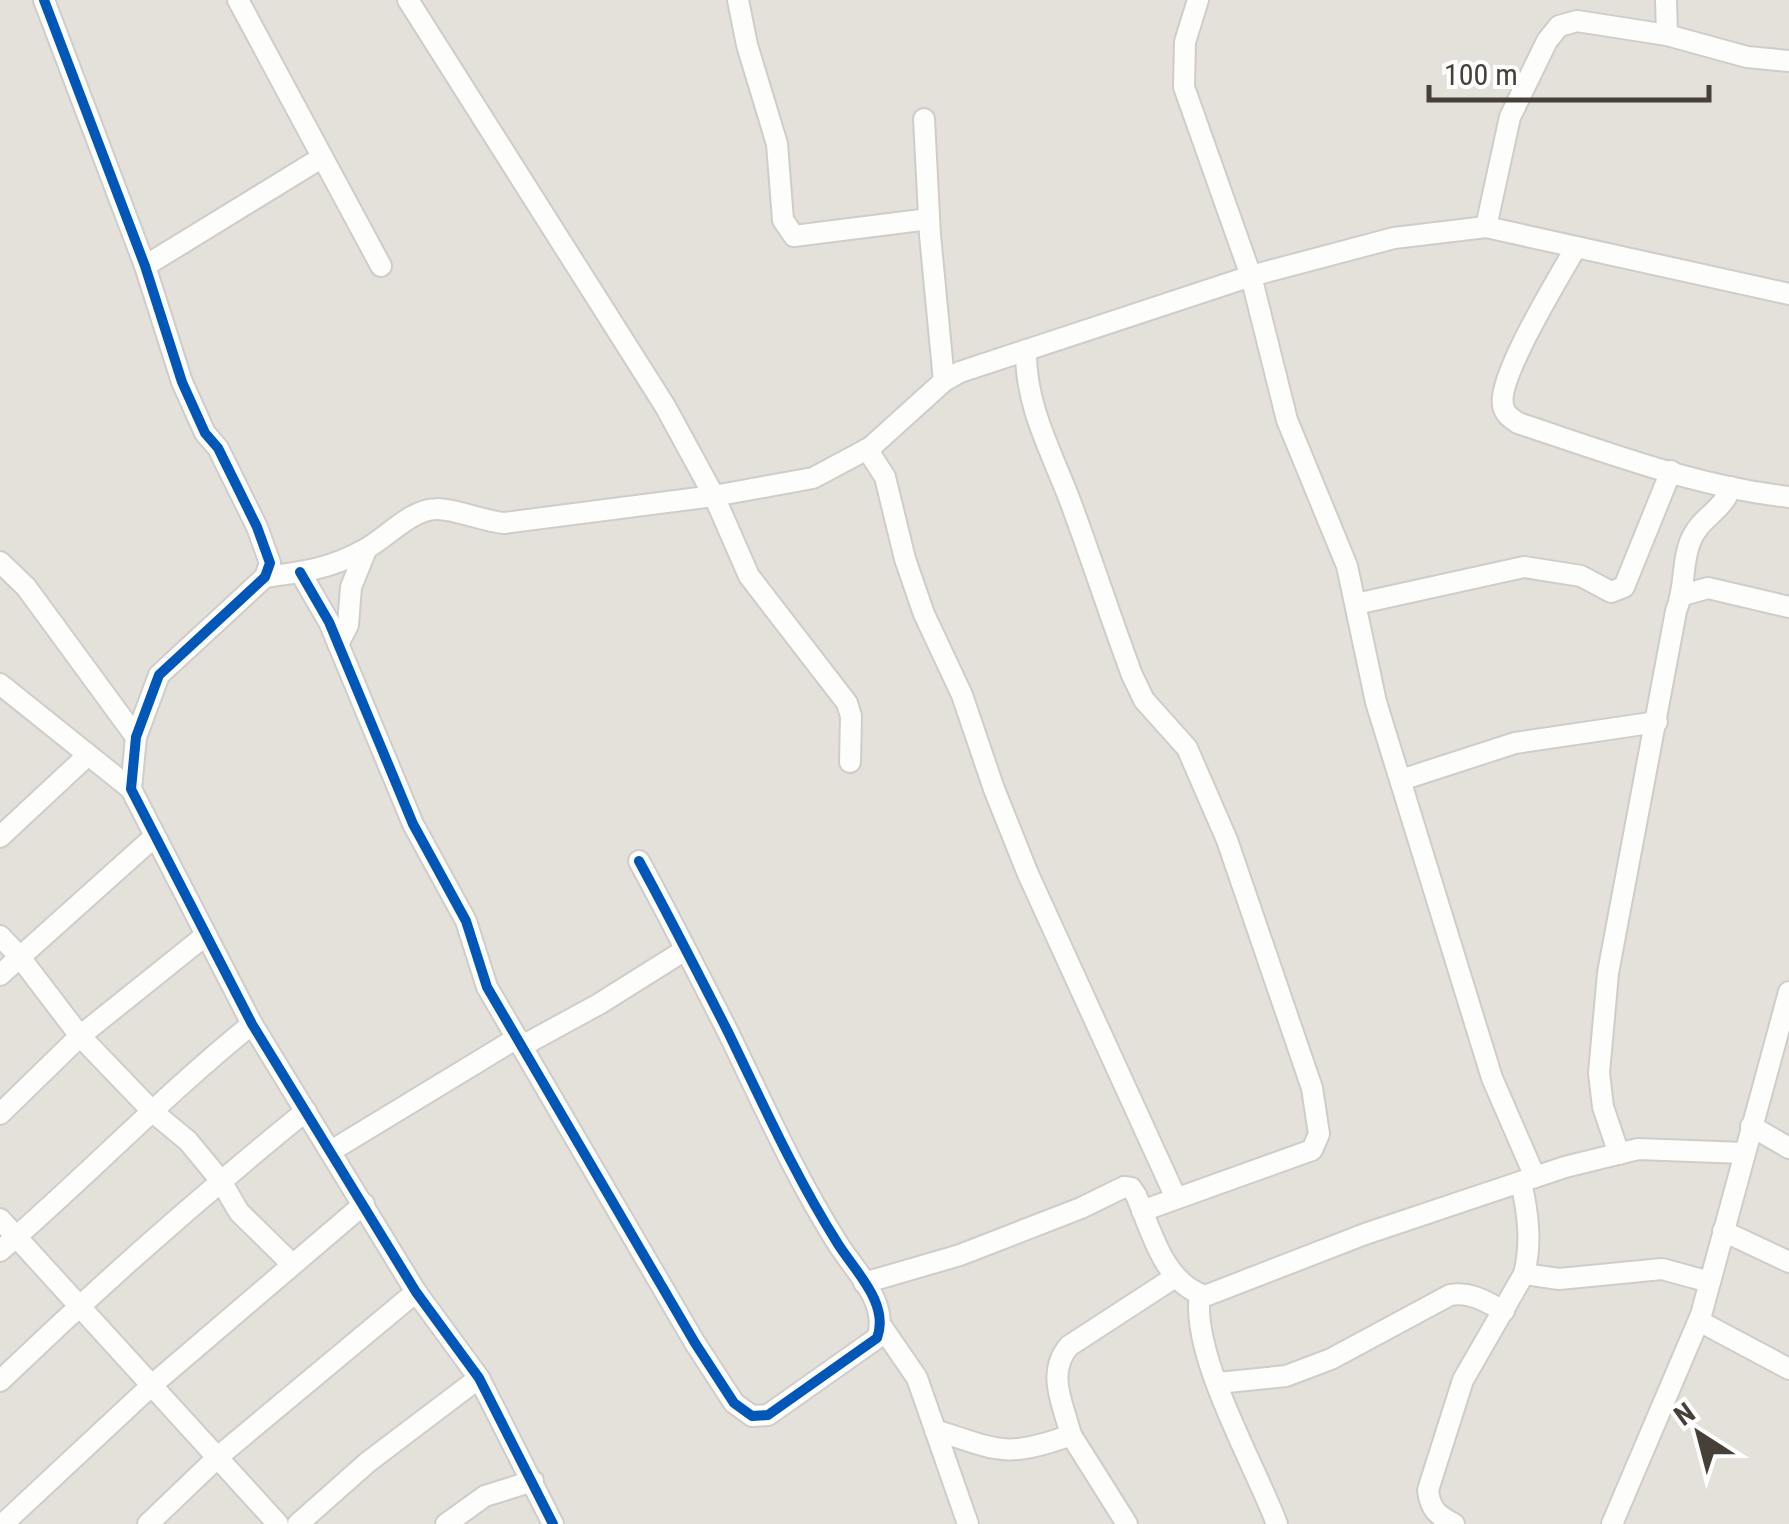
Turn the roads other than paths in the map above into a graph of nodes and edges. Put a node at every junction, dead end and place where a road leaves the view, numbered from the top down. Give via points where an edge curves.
1 (44, 0) edge
2 (238, 0) edge
3 (408, 0) edge
4 (738, 0) edge
5 (1198, 0) edge
6 (1666, 0) edge
7 (1668, 35) junction
8 (1789, 60) edge
9 (924, 120) dead end
10 (321, 158) junction
11 (929, 219) junction
12 (1486, 226) junction
13 (1576, 247) junction
14 (145, 266) junction
15 (381, 266) dead end
16 (1251, 276) junction
17 (1789, 294) edge
18 (1026, 350) junction
19 (944, 381) junction
20 (867, 450) junction
21 (1672, 471) junction
22 (1731, 487) junction
23 (714, 496) junction
24 (1789, 497) edge
25 (366, 550) junction
26 (0, 562) edge
27 (300, 572) junction
28 (265, 577) junction
29 (1683, 595) junction
30 (1356, 604) junction
31 (1789, 607) edge
32 (338, 644) junction
33 (3, 692) edge
34 (1657, 722) junction
35 (136, 737) junction
36 (88, 755) junction
37 (850, 762) dead end
38 (1402, 780) junction
39 (131, 789) junction
40 (0, 837) edge
41 (154, 837) junction
42 (639, 861) dead end
43 (206, 935) junction
44 (0, 936) edge
45 (685, 950) junction
46 (20, 956) junction
47 (0, 975) edge
48 (1789, 992) edge
49 (252, 1024) junction
50 (1784, 1029) edge
51 (80, 1036) junction
52 (520, 1042) junction
53 (306, 1111) junction
54 (153, 1112) junction
55 (0, 1114) edge
56 (1751, 1126) junction
57 (1789, 1148) edge
58 (331, 1151) junction
59 (1620, 1154) junction
60 (1744, 1154) junction
61 (1528, 1180) junction
62 (221, 1181) junction
63 (1176, 1198) junction
64 (364, 1204) junction
65 (1142, 1211) junction
66 (0, 1219) edge
67 (1724, 1231) junction
68 (8, 1244) edge
69 (1789, 1262) edge
70 (292, 1264) junction
71 (1524, 1274) junction
72 (1175, 1277) junction
73 (1710, 1282) junction
74 (864, 1283) junction
75 (416, 1292) junction
76 (1200, 1294) junction
77 (79, 1305) junction
78 (1504, 1311) junction
79 (1699, 1321) junction
80 (882, 1326) junction
81 (1789, 1369) edge
82 (479, 1378) junction
83 (0, 1381) edge
84 (1218, 1383) junction
85 (152, 1386) junction
86 (935, 1430) junction
87 (1071, 1434) junction
88 (219, 1456) junction
89 (533, 1481) junction
90 (3, 1524) edge
91 (148, 1524) edge
92 (278, 1524) edge
93 (298, 1524) edge
94 (446, 1524) edge
95 (554, 1524) edge
96 (968, 1524) edge
97 (1127, 1524) edge
98 (1277, 1524) edge
99 (1454, 1524) edge
100 (1612, 1524) edge

1 - 14 street
2 - 10 street
3 - 23 street via 666,406
4 - 11 street via 777,144 783,220 794,236
5 - 16 street via 1186,42 1184,87
6 - 7 street
7 - 8 street
7 - 12 street via 1577,21 1559,26 1510,117
9 - 11 street
10 - 14 street
10 - 15 street
11 - 19 street
12 - 13 street
12 - 16 street via 1394,238
13 - 17 street
13 - 21 street via 1518,350 1503,408 1518,423
14 - 28 street via 197,417 257,527 270,563
16 - 18 street
16 - 30 street via 1287,420
18 - 19 street
18 - 63 street via 1038,424 1132,675 1144,700 1186,748 1227,840 1312,1088 1320,1134 1312,1150
19 - 20 street
20 - 23 street via 813,478
20 - 63 street via 885,478 924,614 1028,874
21 - 22 street
21 - 30 street via 1618,591 1582,576 1524,566
22 - 24 street
22 - 29 street via 1725,504 1702,520 1690,541
23 - 25 street via 504,522 438,508 416,514
23 - 37 street via 749,576 847,703
25 - 27 street
25 - 32 street
26 - 35 street via 26,587
27 - 28 street
27 - 32 street
28 - 35 street via 159,675
29 - 31 street via 1708,588
29 - 34 street
30 - 38 street via 1376,702
32 - 52 street via 413,824 466,921 487,987
33 - 36 street
34 - 38 street via 1514,743
34 - 59 street via 1608,973 1599,1073
35 - 39 street
36 - 39 street
36 - 40 street
38 - 61 street
39 - 41 street
41 - 43 street
41 - 46 street
42 - 45 street
43 - 49 street
43 - 51 street
44 - 46 street
45 - 52 street via 599,1004
45 - 74 street via 782,1146
46 - 47 street
46 - 51 street
48 - 50 street
49 - 53 street
49 - 54 street
50 - 56 street
51 - 54 street
51 - 55 street
52 - 58 street
52 - 80 street via 734,1403 752,1416 768,1415 866,1349
53 - 58 street
53 - 62 street
54 - 62 street
54 - 68 street
56 - 57 street
56 - 60 street
58 - 64 street
59 - 60 street
59 - 61 street
60 - 67 street
61 - 71 street
61 - 76 street
62 - 70 street via 239,1212
62 - 77 street
63 - 65 street
64 - 70 street
64 - 75 street
65 - 72 street
65 - 74 street via 1124,1187 960,1256
66 - 68 street
67 - 69 street
67 - 73 street
68 - 77 street
70 - 85 street
71 - 73 street via 1559,1279 1662,1269
71 - 78 street
72 - 76 street
72 - 87 street via 1059,1358 1054,1373
73 - 79 street
74 - 80 street
75 - 82 street
75 - 88 street
76 - 84 street via 1199,1326
77 - 83 street
77 - 85 street
78 - 84 street via 1474,1296 1450,1295 1332,1359 1286,1376
78 - 99 street via 1463,1380 1428,1490 1438,1516
79 - 81 street
79 - 100 street
80 - 86 street via 916,1378
82 - 89 street
82 - 93 street
84 - 98 street
85 - 88 street
85 - 90 street
86 - 87 street via 1005,1452
86 - 96 street
87 - 97 street
88 - 91 street
88 - 92 street
89 - 94 street via 486,1496
89 - 95 street

